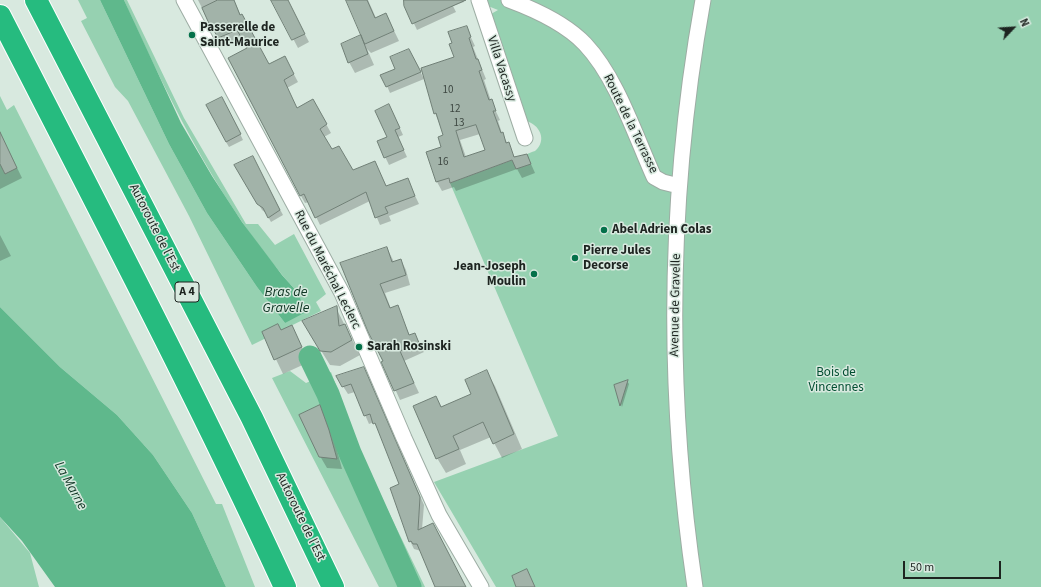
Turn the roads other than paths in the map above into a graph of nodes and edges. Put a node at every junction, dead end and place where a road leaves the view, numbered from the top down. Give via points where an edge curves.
1 (36, 0) edge
2 (184, 0) edge
3 (479, 0) edge
4 (509, 0) edge
5 (703, 0) edge
6 (0, 16) edge
7 (525, 138) dead end
8 (679, 186) junction
9 (285, 587) edge
10 (333, 587) edge
11 (481, 587) edge
12 (695, 587) edge

1 - 10 highway, Autoroute de l’Est / A 4 via 252,418
2 - 11 street, Rue du Maréchal Leclerc via 342,293 439,515
3 - 7 street, Villa Vacassy
4 - 8 street, Route de la Terrasse via 533,8 564,27 586,46 615,90 654,177
5 - 8 street, Avenue de Gravelle via 692,64
6 - 9 highway via 178,364
8 - 12 street, Avenue de Gravelle via 675,357 679,448

